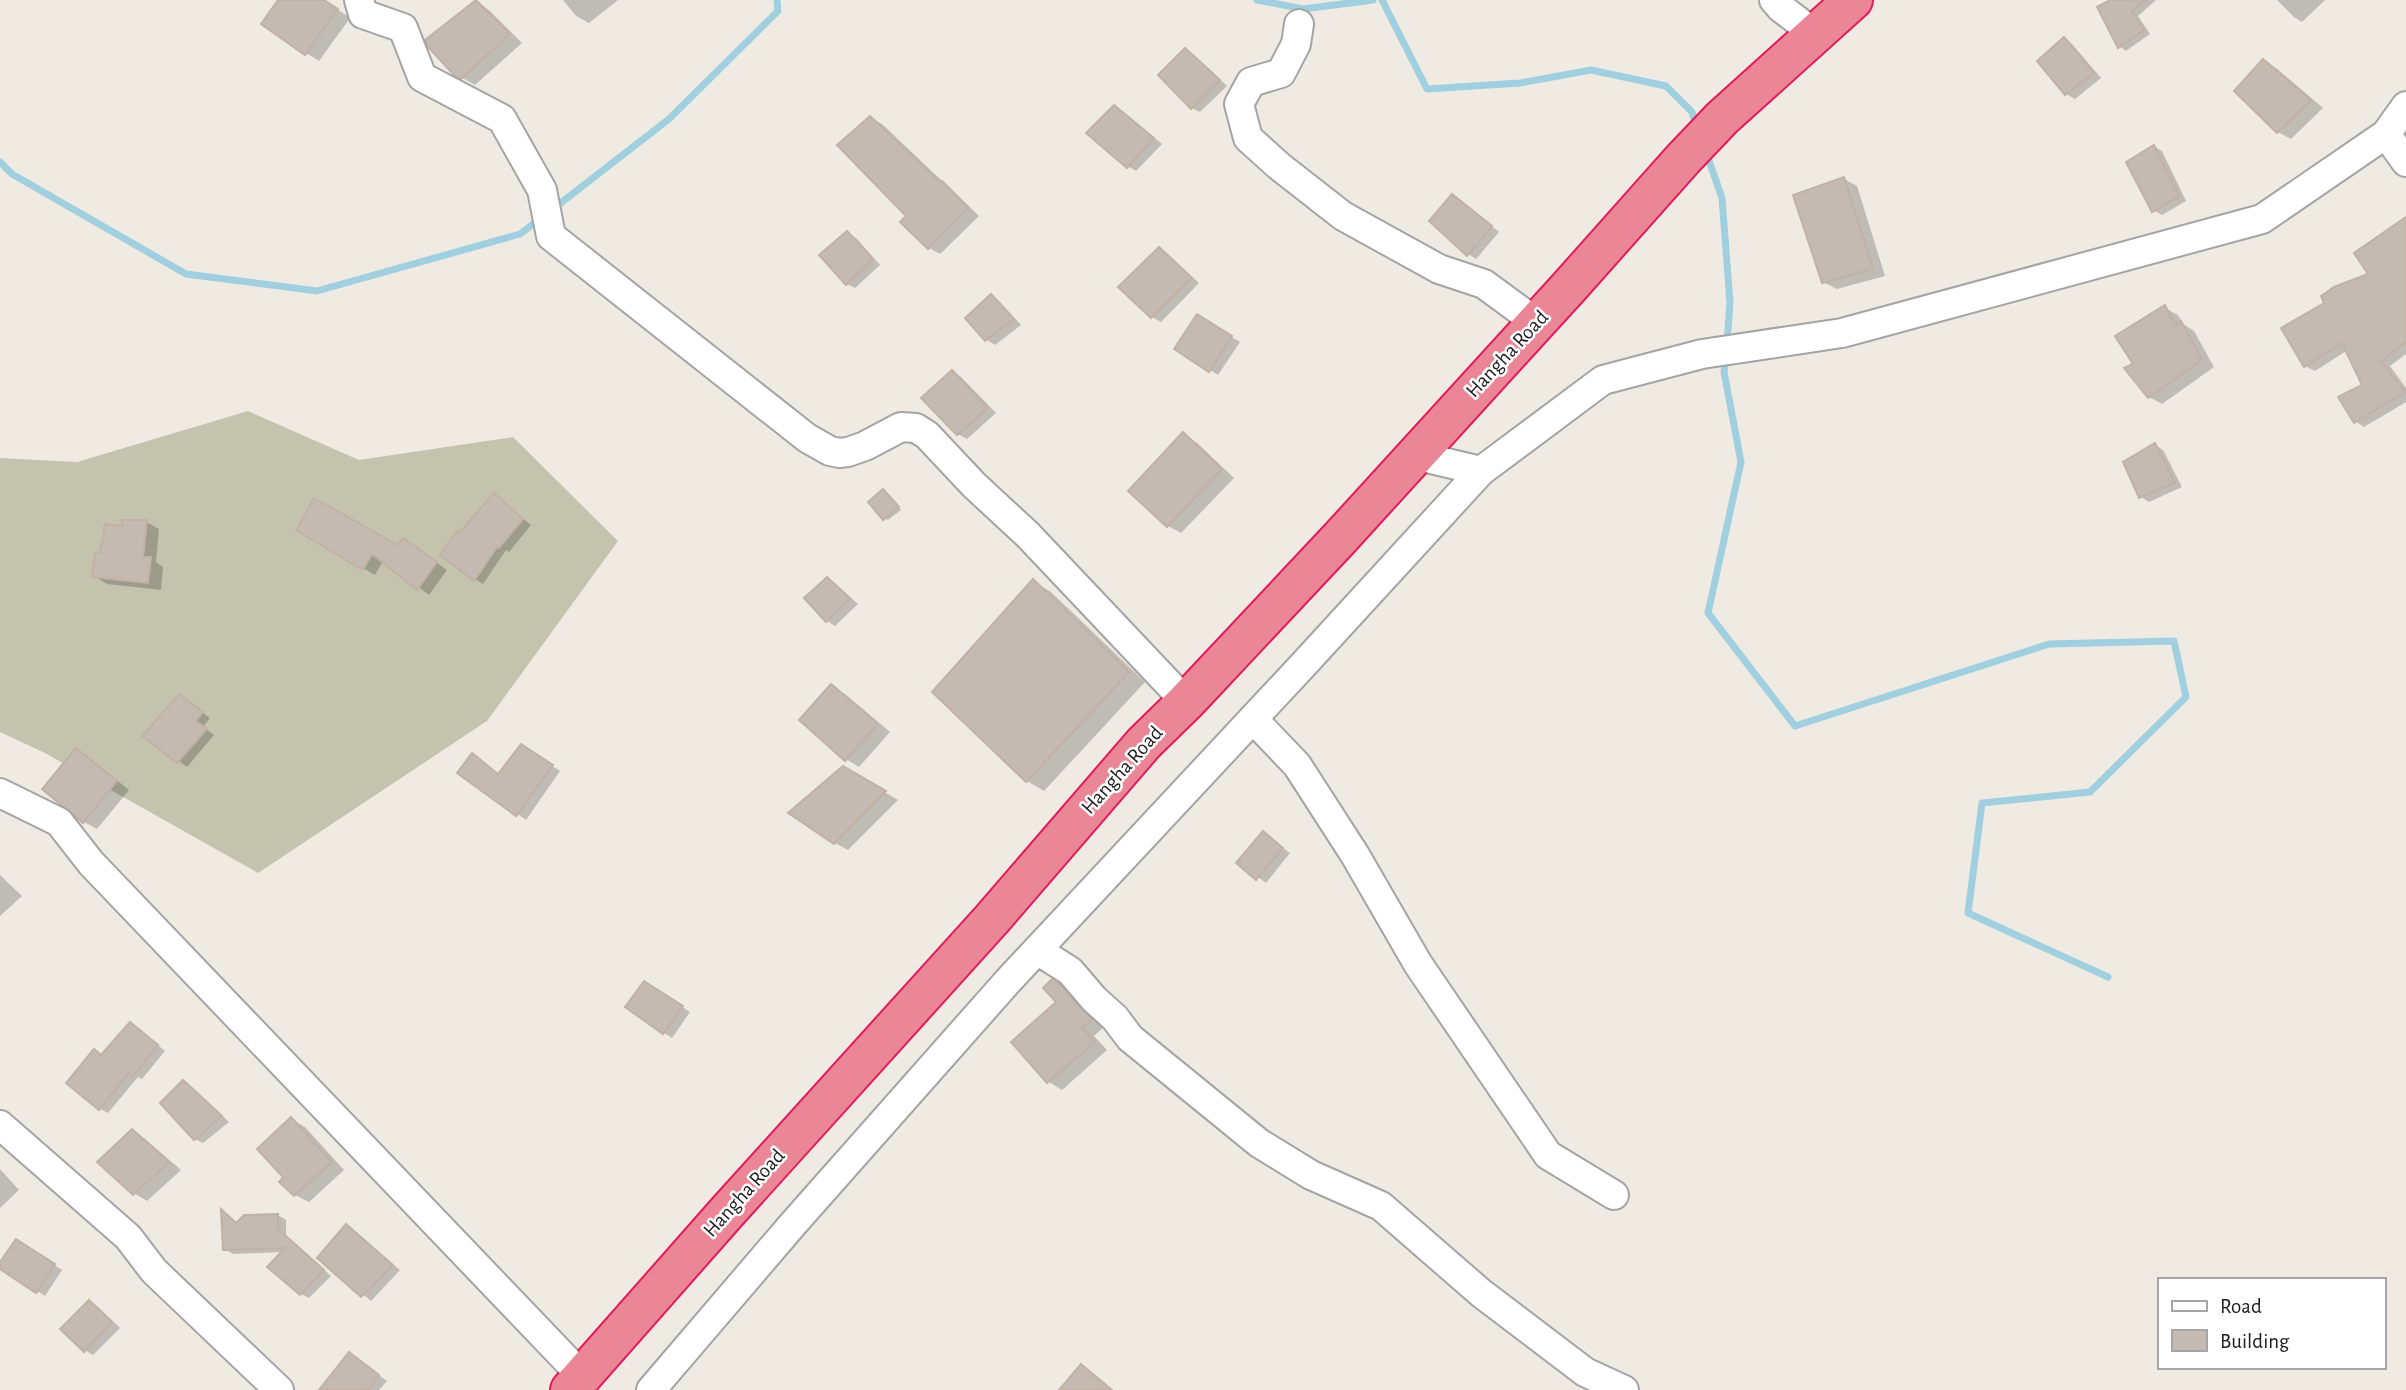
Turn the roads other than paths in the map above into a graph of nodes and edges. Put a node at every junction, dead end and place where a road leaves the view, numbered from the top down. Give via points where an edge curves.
1 (359, 0) edge
2 (1774, 0) edge
3 (1853, 0) edge
4 (1299, 24) dead end
5 (1815, 34) junction
6 (2406, 106) edge
7 (2386, 134) junction
8 (2406, 162) edge
9 (1536, 323) junction
10 (1414, 455) junction
11 (1481, 471) junction
12 (1186, 702) junction
13 (1253, 719) junction
14 (0, 793) edge
15 (1037, 950) junction
16 (0, 1125) edge
17 (1614, 1195) dead end
18 (576, 1383) edge
19 (279, 1390) edge
20 (651, 1390) edge
21 (1624, 1390) edge

1 - 12 street via 363,13 403,28 422,77 502,119 542,190 551,236 807,438 830,451 848,452 901,428 916,428 927,435
2 - 5 street
3 - 5 highway, Hangha Road
4 - 9 street via 1296,44 1281,72 1251,82 1238,104 1248,138 1343,216 1439,269 1484,284
5 - 9 highway, Hangha Road via 1722,118
6 - 7 street
7 - 8 street
7 - 11 street via 2262,219 1842,333 1702,354 1603,380
9 - 10 highway, Hangha Road
10 - 11 street
10 - 12 highway, Hangha Road
11 - 13 street
12 - 18 highway, Hangha Road via 1144,743
13 - 15 street
13 - 17 street via 1297,765 1418,964 1548,1156
14 - 18 street via 59,822 91,863
15 - 20 street
15 - 21 street via 1070,971 1130,1038 1259,1143 1311,1175 1381,1206 1481,1293 1585,1373
16 - 19 street via 128,1237 153,1271

